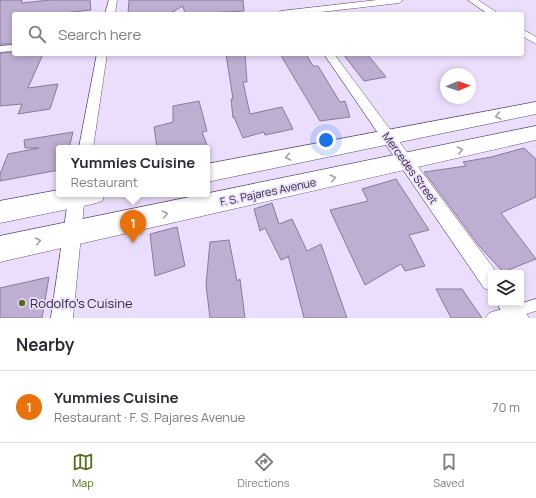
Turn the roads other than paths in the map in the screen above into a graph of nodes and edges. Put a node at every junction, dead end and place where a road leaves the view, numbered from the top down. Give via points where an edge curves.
1 (113, 0) edge
2 (399, 0) edge
3 (472, 0) edge
4 (298, 11) edge
5 (110, 12) edge
6 (491, 12) edge
7 (524, 33) edge
8 (536, 41) edge
9 (12, 48) edge
10 (0, 50) edge
11 (102, 56) edge
12 (330, 56) edge
13 (536, 108) edge
14 (536, 133) edge
15 (389, 138) junction
16 (87, 145) edge
17 (406, 162) junction
18 (210, 171) edge
19 (72, 197) edge
20 (81, 197) edge
21 (0, 212) edge
22 (72, 234) junction
23 (0, 249) edge
24 (488, 277) edge
25 (536, 305) edge
26 (513, 311) edge
27 (62, 318) edge
28 (492, 318) edge

1 - 5 street
2 - 4 street
3 - 6 street
7 - 8 street
9 - 10 street
11 - 16 street
12 - 15 street, Mercedes Street
13 -> 15 main road
17 -> 14 main road, F. S. Pajares Avenue
15 - 17 street, Mercedes Street
15 -> 18 main road
22 -> 17 main road, F. S. Pajares Avenue
17 - 24 street, Mercedes Street
19 - 21 main road
20 - 22 street
23 -> 22 main road, F. S. Pajares Avenue
22 - 27 street
25 - 26 lane
26 - 28 lane

